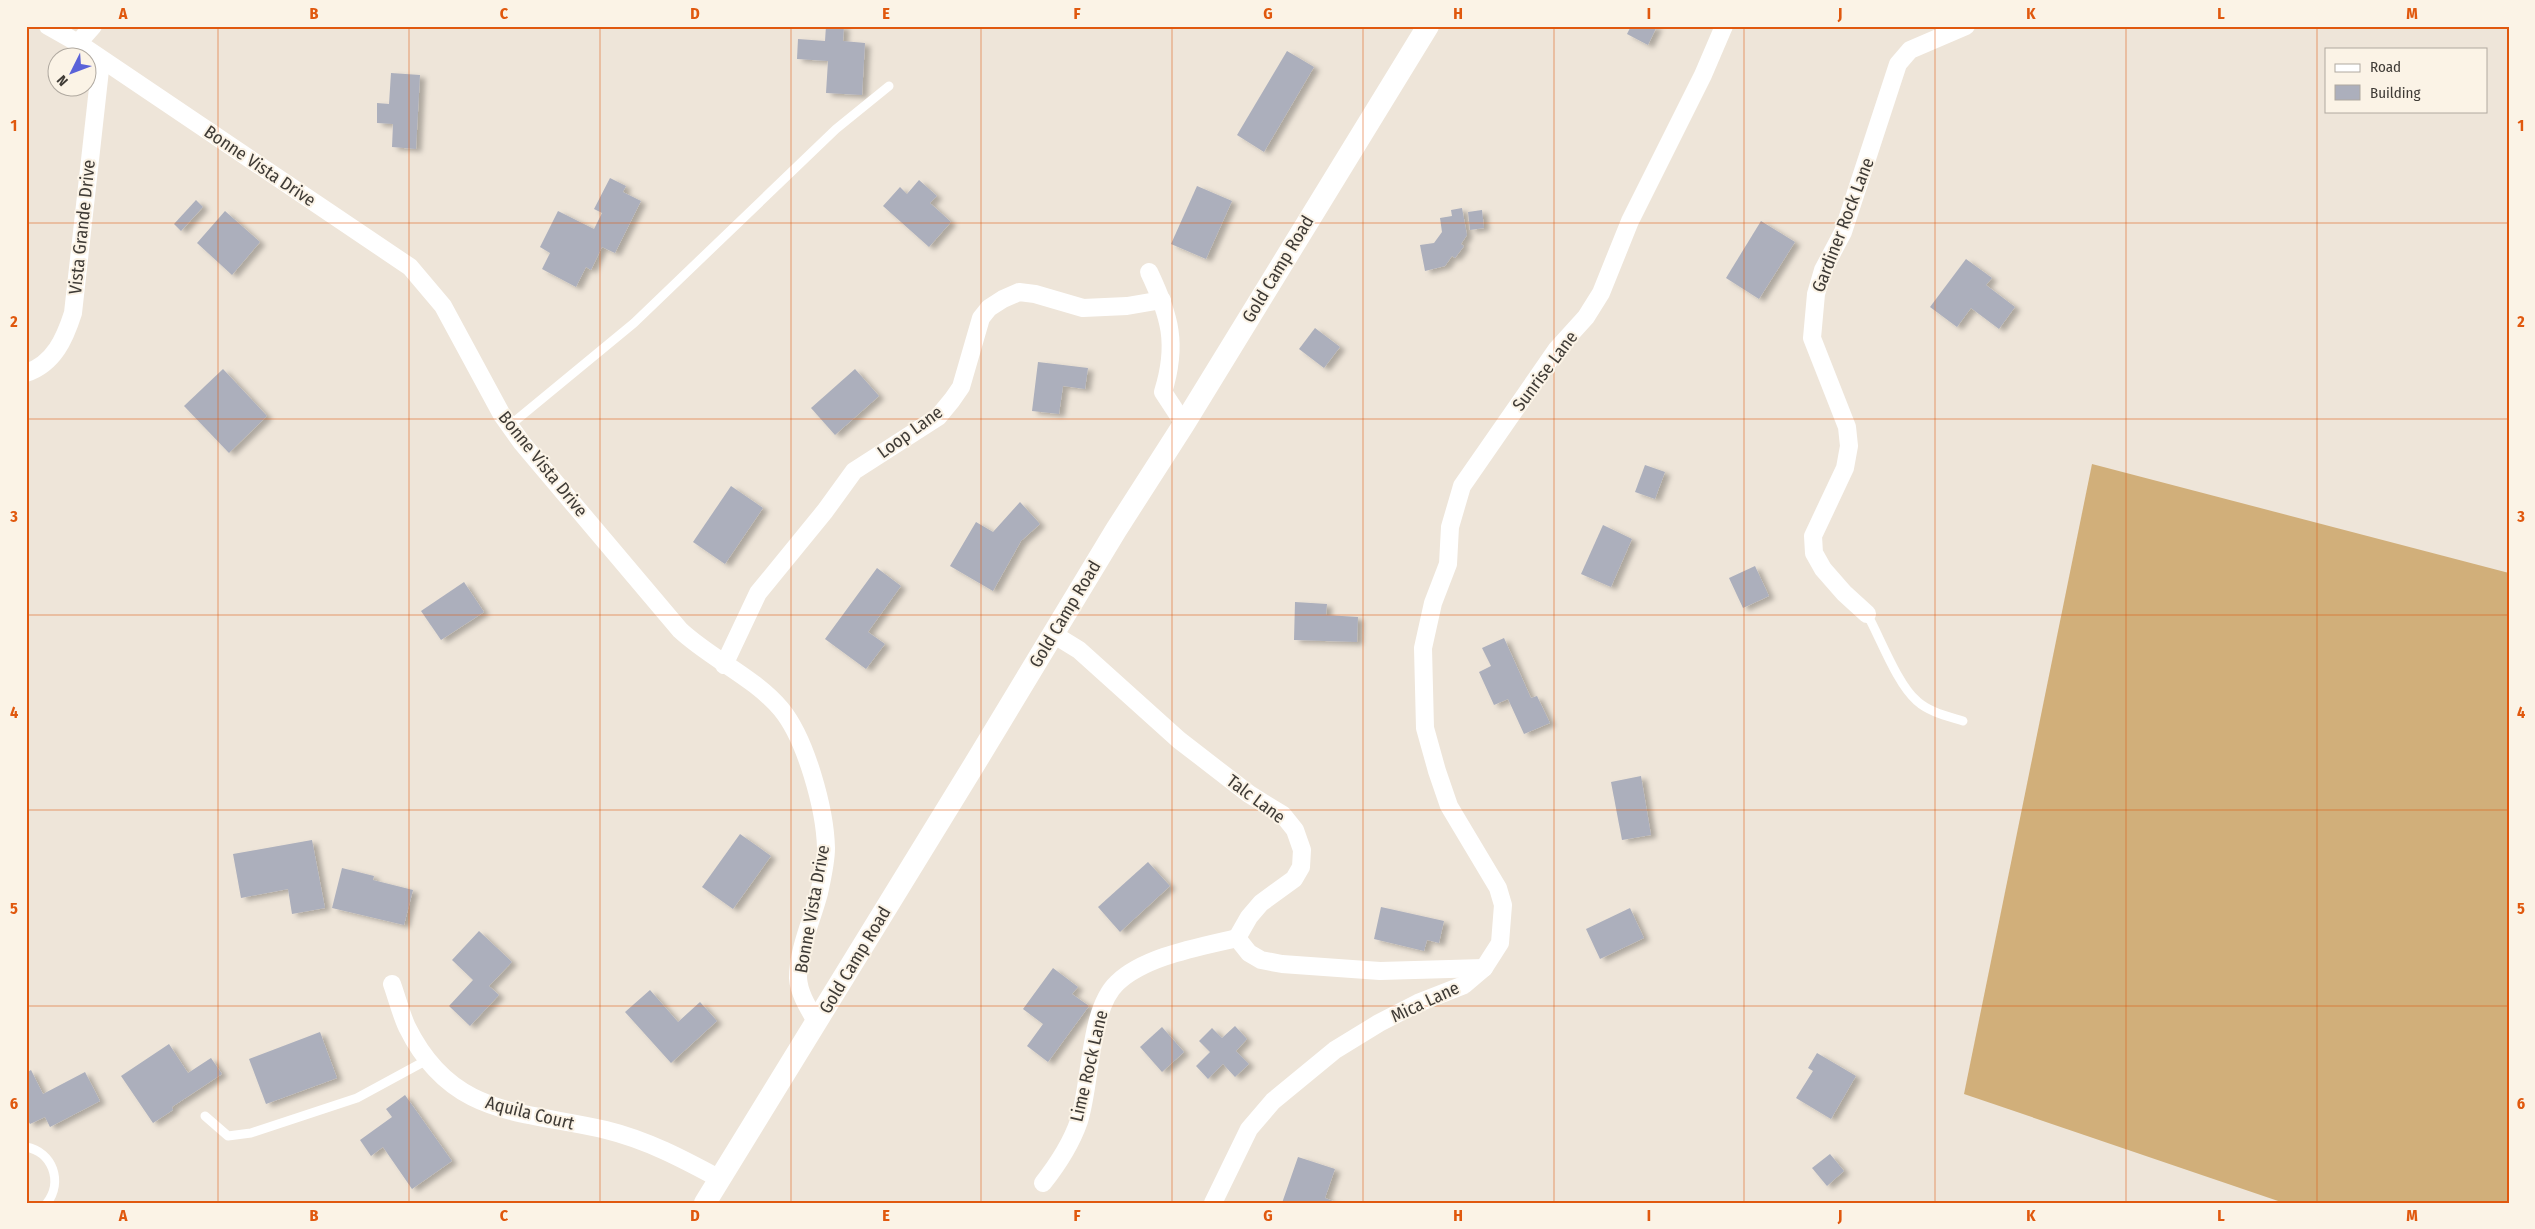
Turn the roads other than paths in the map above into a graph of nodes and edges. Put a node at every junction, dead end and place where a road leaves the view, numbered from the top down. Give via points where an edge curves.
1 (48, 26) edge
2 (93, 26) edge
3 (1428, 26) edge
4 (1724, 26) edge
5 (1966, 26) edge
6 (78, 43) junction
7 (101, 61) junction
8 (889, 86) dead end
9 (1148, 272) dead end
10 (1162, 300) junction
11 (26, 373) edge
12 (1184, 424) junction
13 (509, 426) junction
14 (1867, 614) joint
15 (1053, 634) junction
16 (724, 664) junction
17 (1963, 721) dead end
18 (1425, 728) joint
19 (1237, 938) junction
20 (1484, 968) junction
21 (392, 984) dead end
22 (817, 1023) junction
23 (427, 1060) junction
24 (205, 1116) dead end
25 (26, 1146) edge
26 (720, 1179) junction
27 (1043, 1184) dead end
28 (47, 1203) edge
29 (706, 1203) edge
30 (1212, 1203) edge

1 - 6 street, Bonne Vista Drive
2 - 6 street
3 - 12 street, Gold Camp Road
4 - 18 street, Sunrise Lane via 1630,221 1601,293 1586,317 1557,348 1462,486 1450,527 1448,564 1433,603 1423,648
5 - 14 street, Gardiner Rock Lane via 1910,50 1898,64 1846,224 1823,270 1816,294 1812,338 1847,428 1849,446 1845,468 1813,536 1814,553 1823,569
6 - 7 street, Bonne Vista Drive
7 - 11 street, Vista Grande Drive via 72,313 57,351
7 - 13 street, Bonne Vista Drive via 410,267 443,306
8 - 13 lane via 836,129 634,323
9 - 10 street
10 - 12 street via 1171,331 1172,350 1163,392
10 - 16 street, Loop Lane via 1084,308 1019,292 989,308 981,318 961,387 952,400 938,417 854,471 825,512 758,593
12 - 15 street, Gold Camp Road
13 - 16 street, Bonne Vista Drive via 680,630
14 - 17 lane via 1896,672 1916,700 1930,710
15 - 19 street, Talc Lane via 1079,650 1179,740 1283,815 1295,830 1302,850 1301,867 1294,879 1261,902
15 - 22 street, Gold Camp Road
16 - 22 street, Bonne Vista Drive via 781,709 803,746 814,782 826,850 798,978 801,992
18 - 20 street, Mica Lane via 1450,806 1487,866 1503,905 1500,943
19 - 20 street via 1249,953 1261,960 1282,964 1380,972
19 - 27 street, Lime Rock Lane via 1167,957 1135,970 1105,997 1079,1119 1059,1162
20 - 30 street, Mica Lane via 1464,985 1405,1009 1335,1050 1273,1100 1249,1129
21 - 23 street, Aquila Court via 406,1025
22 - 26 street, Gold Camp Road
23 - 24 lane via 357,1098 251,1133 228,1136
23 - 26 street, Aquila Court via 448,1082 492,1106 647,1142
25 - 28 lane via 48,1158 56,1181 54,1194
26 - 29 street, Gold Camp Road

